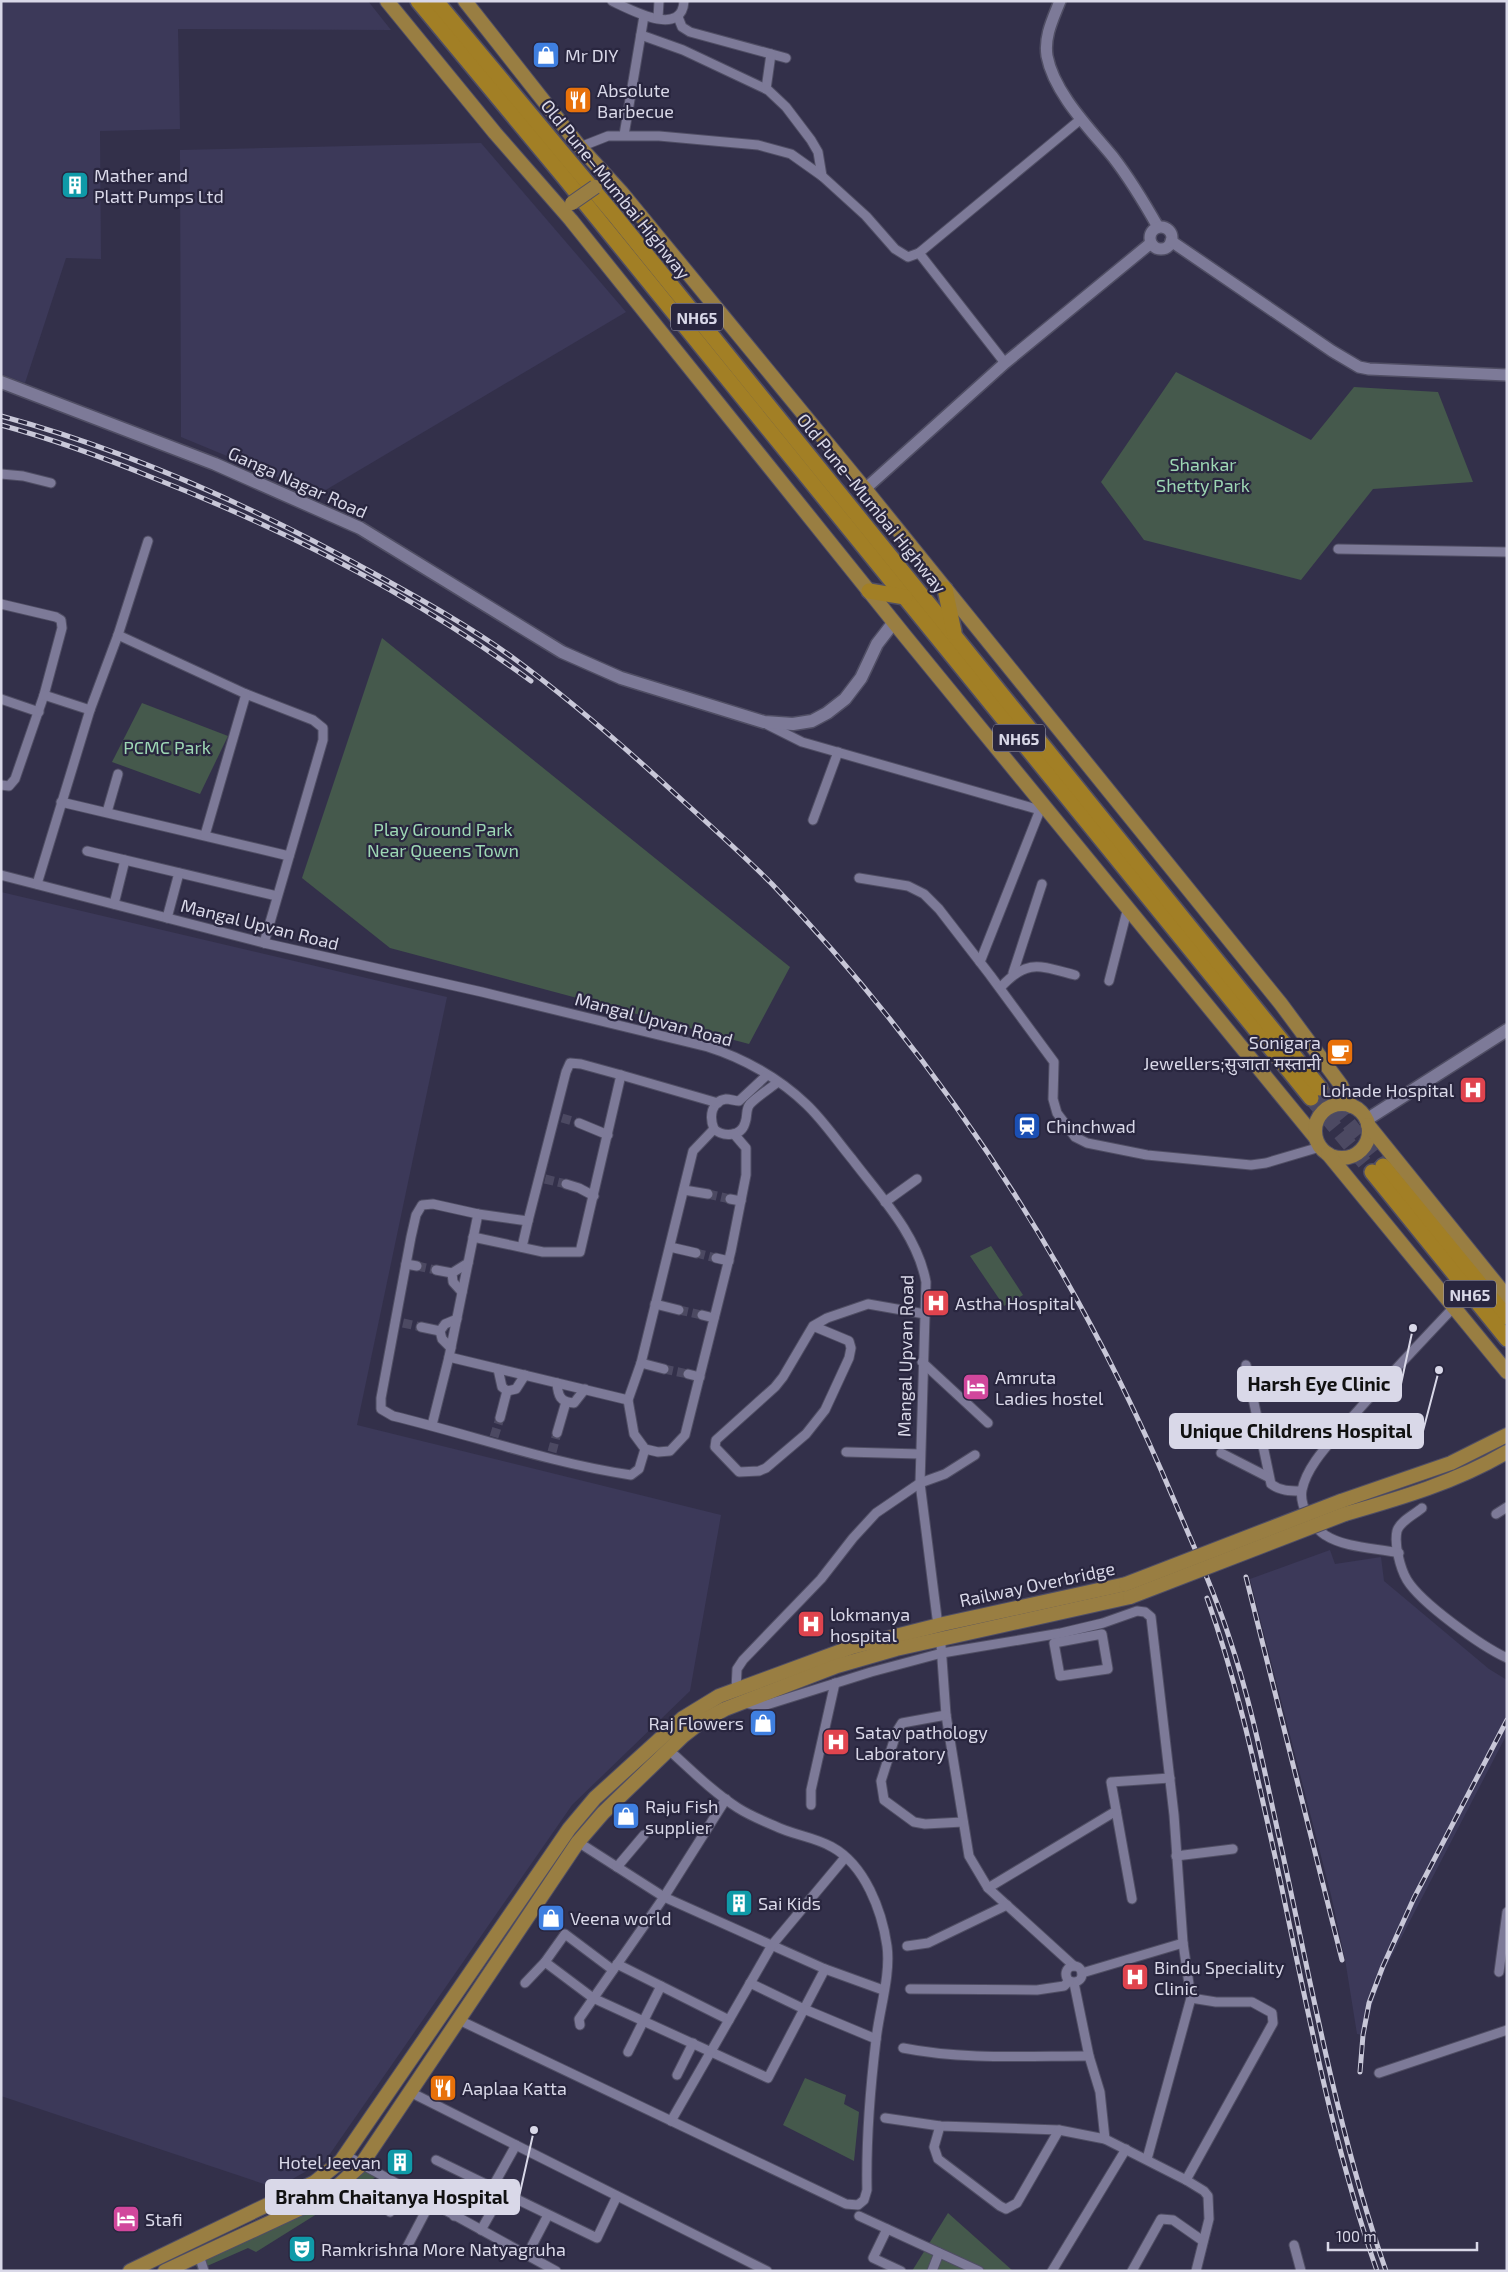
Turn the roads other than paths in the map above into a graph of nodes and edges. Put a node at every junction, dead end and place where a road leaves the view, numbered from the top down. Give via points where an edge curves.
1 (387, 1) edge
2 (418, 1) edge
3 (436, 1) edge
4 (465, 1) edge
5 (612, 1) edge
6 (659, 1) edge
7 (684, 1) edge
8 (1060, 1) edge
9 (644, 16) junction
10 (678, 17) junction
11 (658, 18) junction
12 (641, 35) junction
13 (770, 54) junction
14 (786, 58) dead end
15 (766, 89) junction
16 (1081, 119) junction
17 (624, 135) junction
18 (580, 147) junction
19 (822, 176) junction
20 (608, 178) junction
21 (567, 207) junction
22 (1158, 228) junction
23 (1171, 241) junction
24 (1151, 243) junction
25 (919, 253) junction
26 (1005, 363) junction
27 (1507, 374) edge
28 (1, 382) edge
29 (1, 474) edge
30 (52, 483) dead end
31 (865, 490) junction
32 (148, 541) dead end
33 (1338, 549) dead end
34 (1507, 552) edge
35 (945, 589) junction
36 (869, 591) junction
37 (905, 597) junction
38 (1, 604) edge
39 (894, 622) junction
40 (118, 635) junction
41 (955, 635) junction
42 (246, 694) junction
43 (44, 695) junction
44 (1, 699) edge
45 (90, 710) junction
46 (39, 712) junction
47 (764, 722) junction
48 (838, 752) junction
49 (118, 774) dead end
50 (1, 784) edge
51 (61, 802) junction
52 (1043, 809) junction
53 (107, 812) junction
54 (813, 820) dead end
55 (205, 835) junction
56 (87, 851) dead end
57 (289, 856) junction
58 (125, 860) junction
59 (179, 873) junction
60 (1, 875) edge
61 (859, 878) dead end
62 (37, 884) junction
63 (1042, 884) dead end
64 (277, 896) junction
65 (114, 904) junction
66 (1128, 907) junction
67 (167, 918) junction
68 (264, 943) junction
69 (980, 962) junction
70 (1013, 973) junction
71 (1075, 975) dead end
72 (1109, 981) dead end
73 (1000, 988) junction
74 (1505, 1034) edge
75 (620, 1075) junction
76 (767, 1075) junction
77 (778, 1082) junction
78 (718, 1103) junction
79 (1351, 1106) junction
80 (1367, 1122) junction
81 (579, 1123) tunnel mouth
82 (610, 1124) junction
83 (592, 1127) junction
84 (714, 1129) junction
85 (734, 1134) junction
86 (608, 1135) junction
87 (1321, 1146) junction
88 (1377, 1169) tunnel mouth
89 (917, 1179) dead end
90 (566, 1184) tunnel mouth
91 (597, 1185) junction
92 (578, 1188) junction
93 (684, 1190) junction
94 (708, 1194) tunnel mouth
95 (594, 1196) junction
96 (730, 1199) tunnel mouth
97 (741, 1201) junction
98 (884, 1202) junction
99 (478, 1214) junction
100 (528, 1221) junction
101 (473, 1237) junction
102 (1439, 1244) junction
103 (522, 1247) junction
104 (670, 1247) junction
105 (696, 1253) tunnel mouth
106 (716, 1258) tunnel mouth
107 (729, 1261) junction
108 (468, 1263) junction
109 (406, 1264) junction
110 (417, 1266) tunnel mouth
111 (436, 1270) tunnel mouth
112 (452, 1273) junction
113 (462, 1292) junction
114 (1507, 1297) edge
115 (655, 1304) junction
116 (1454, 1307) junction
117 (679, 1310) tunnel mouth
118 (925, 1314) junction
119 (702, 1315) tunnel mouth
120 (1507, 1317) edge
121 (714, 1318) junction
122 (457, 1319) junction
123 (813, 1326) junction
124 (422, 1327) tunnel mouth
125 (440, 1332) junction
126 (1507, 1339) edge
127 (450, 1352) junction
128 (922, 1362) junction
129 (640, 1363) junction
130 (1246, 1365) dead end
131 (498, 1369) junction
132 (664, 1369) tunnel mouth
133 (1507, 1372) edge
134 (688, 1374) tunnel mouth
135 (525, 1375) junction
136 (700, 1377) junction
137 (557, 1383) junction
138 (584, 1389) junction
139 (508, 1391) junction
140 (628, 1400) junction
141 (566, 1402) junction
142 (500, 1418) tunnel mouth
143 (988, 1423) dead end
144 (432, 1425) junction
145 (557, 1433) tunnel mouth
146 (1507, 1435) edge
147 (645, 1449) junction
148 (846, 1452) dead end
149 (1507, 1452) edge
150 (1221, 1453) dead end
151 (920, 1454) junction
152 (975, 1455) dead end
153 (1268, 1476) junction
154 (920, 1483) junction
155 (1301, 1491) junction
156 (1343, 1507) junction
157 (1507, 1507) edge
158 (1422, 1508) dead end
159 (1496, 1514) dead end
160 (1399, 1553) junction
161 (938, 1618) dead end
162 (1072, 1635) junction
163 (942, 1649) junction
164 (1507, 1658) edge
165 (835, 1683) junction
166 (739, 1696) junction
167 (946, 1715) junction
168 (669, 1750) junction
169 (1170, 1778) junction
170 (726, 1799) junction
171 (811, 1804) dead end
172 (1116, 1811) junction
173 (963, 1822) junction
174 (644, 1835) dead end
175 (578, 1842) junction
176 (1233, 1849) dead end
177 (1176, 1856) junction
178 (843, 1860) dead end
179 (617, 1867) junction
180 (988, 1888) junction
181 (664, 1897) junction
182 (1132, 1899) dead end
183 (1007, 1905) junction
184 (1507, 1912) edge
185 (1182, 1943) junction
186 (772, 1945) junction
187 (907, 1946) dead end
188 (545, 1962) junction
189 (1074, 1966) junction
190 (615, 1967) junction
191 (825, 1969) junction
192 (1500, 1972) dead end
193 (1082, 1973) junction
194 (1072, 1982) junction
195 (750, 1983) junction
196 (525, 1984) dead end
197 (661, 1986) junction
198 (910, 1989) dead end
199 (883, 1990) junction
200 (593, 1998) junction
201 (1192, 1998) junction
202 (804, 2009) junction
203 (459, 2020) junction
204 (729, 2020) junction
205 (644, 2021) junction
206 (580, 2025) dead end
207 (1507, 2030) edge
208 (876, 2039) junction
209 (692, 2043) junction
210 (903, 2048) dead end
211 (628, 2052) dead end
212 (712, 2052) junction
213 (1089, 2056) junction
214 (1379, 2073) dead end
215 (677, 2075) dead end
216 (410, 2092) junction
217 (886, 2118) dead end
218 (671, 2121) junction
219 (940, 2126) junction
220 (1059, 2130) junction
221 (1105, 2139) junction
222 (516, 2145) junction
223 (1126, 2149) junction
224 (345, 2155) junction
225 (1147, 2159) junction
226 (436, 2160) dead end
227 (361, 2165) junction
228 (474, 2179) junction
229 (1186, 2180) junction
230 (492, 2188) junction
231 (405, 2189) junction
232 (502, 2192) junction
233 (617, 2196) junction
234 (430, 2203) junction
235 (390, 2212) dead end
236 (548, 2215) junction
237 (454, 2216) junction
238 (859, 2216) dead end
239 (887, 2229) junction
240 (481, 2230) junction
241 (1203, 2241) junction
242 (1294, 2245) dead end
243 (407, 2247) dead end
244 (940, 2253) junction
245 (527, 2255) junction
246 (198, 2256) junction
247 (130, 2271) edge
248 (165, 2271) edge
249 (204, 2271) edge
250 (556, 2271) edge
251 (767, 2271) edge
252 (901, 2271) edge
253 (932, 2271) edge
254 (979, 2271) edge
255 (1052, 2271) edge
256 (1132, 2271) edge
257 (1196, 2271) edge
258 (1301, 2271) edge

1 - 21 main road via 495,133
2 - 37 highway, Old Pune–Mumbai Highway / NH65
3 - 41 highway, Old Pune–Mumbai Highway / NH65
4 - 18 main road
5 - 9 street
6 - 11 street
7 - 10 street via 684,9
8 - 16 street via 1049,29 1047,57 1058,83
9 - 11 street
9 - 12 street
10 - 11 street via 673,20
10 - 13 street via 682,27 690,32
12 - 15 street via 683,50
12 - 17 street
13 - 14 street
13 - 15 street
15 - 19 street via 786,107 811,140 818,152
16 - 22 street via 1114,159
16 - 25 street
17 - 18 street via 608,136
17 - 19 street via 758,145 791,154
18 - 20 main road
19 - 25 street via 902,254 908,257
20 - 21 main road, bridge
20 - 31 main road
21 - 36 main road
22 - 23 street via 1169,231
22 - 24 street via 1151,235
23 - 24 street via 1163,248
23 - 27 street via 1359,367
24 - 26 street
25 - 26 street
26 - 31 street
28 - 47 main road, Ganga Nagar Road via 231,471 360,528 562,652 621,678
29 - 30 street
31 - 35 main road
32 - 40 street
33 - 34 street
35 - 41 highway
35 - 79 main road via 1280,1004 1342,1085
36 - 37 highway
36 - 39 main road
37 - 41 highway, NH65 via 1316,1093
38 - 43 street via 61,620 62,634
39 - 47 main road, Ganga Nagar Road via 854,688 827,713 812,721 793,724
39 - 52 main road
40 - 42 street
40 - 45 street
42 - 55 street
42 - 57 street via 313,720 323,728 323,740
43 - 45 street
43 - 46 street
44 - 46 street
45 - 51 street
46 - 50 street via 14,783 9,786
47 - 48 street via 802,742
48 - 52 street
48 - 54 street
49 - 53 street
51 - 53 street
51 - 62 street
52 - 66 main road via 1056,818
52 - 69 street
53 - 55 street
55 - 57 street
56 - 58 street
57 - 64 street
58 - 59 street
58 - 65 street
59 - 64 street
59 - 67 street
60 - 62 street, Mangal Upvan Road
61 - 69 street via 908,886 924,894
62 - 65 street, Mangal Upvan Road
63 - 70 street
64 - 68 street
65 - 67 street, Mangal Upvan Road
66 - 72 street
66 - 87 main road
67 - 68 street, Mangal Upvan Road
68 - 76 street, Mangal Upvan Road via 708,1047 730,1054
69 - 73 street
70 - 71 street via 1042,966
70 - 73 street
73 - 87 street via 1054,1062 1053,1099 1057,1113 1078,1139 1148,1155 1251,1165
74 - 80 main road
75 - 78 street
75 - 82 street
75 - 100 street via 570,1063 559,1116
76 - 77 street, Mangal Upvan Road
76 - 78 street via 739,1100 726,1099
77 - 85 street via 750,1104 746,1123
77 - 98 street, Mangal Upvan Road via 806,1104
78 - 84 street via 710,1117
79 - 80 main road via 1360,1111
79 - 87 main road via 1335,1105 1316,1122
80 - 87 main road via 1367,1140 1358,1153 1343,1158
80 - 114 main road
81 - 83 street
82 - 83 street
82 - 86 street
83 - 86 street
84 - 85 street via 725,1135
84 - 93 street via 693,1151
85 - 97 street via 746,1148 746,1175
86 - 91 street
87 - 116 main road
88 - 102 highway, NH65
89 - 98 street
90 - 92 street
91 - 92 street
91 - 95 street
92 - 95 street
93 - 94 street
93 - 104 street
95 - 103 street via 580,1252 543,1252
96 - 97 street
97 - 107 street
98 - 118 street, Mangal Upvan Road via 911,1239 923,1265
99 - 100 street
99 - 101 street
99 - 109 street via 433,1204 422,1205 416,1215
100 - 103 street
101 - 103 street
101 - 108 street
102 - 120 highway, NH65
102 - 126 highway, NH65
104 - 105 street
104 - 115 street
106 - 107 street
107 - 121 street
108 - 112 street
108 - 113 street
109 - 110 street
109 - 144 street via 399,1322 381,1409 393,1416
111 - 112 street
112 - 113 street via 453,1282
113 - 122 street
115 - 117 street
115 - 129 street
116 - 133 main road
116 - 155 street via 1337,1435 1306,1476
118 - 123 street via 868,1304
118 - 128 street, Mangal Upvan Road
119 - 121 street
121 - 136 street
122 - 125 street via 445,1324
122 - 127 street
123 - 123 street via 783,1378 716,1440 715,1447 739,1472 766,1468 806,1434 825,1410 851,1348 849,1341
124 - 125 street
125 - 127 street
127 - 131 street
127 - 144 street
128 - 143 street
128 - 151 street, Mangal Upvan Road
129 - 132 street
129 - 140 street
130 - 153 street
131 - 135 street
131 - 139 street via 502,1388
134 - 136 street
135 - 137 street
135 - 139 street via 516,1389
136 - 147 street via 685,1435 670,1451
137 - 138 street
137 - 141 street via 558,1393
138 - 140 street
138 - 141 street via 574,1403
139 - 142 street
140 - 147 street via 634,1434
141 - 145 street
144 - 147 street via 631,1475 638,1469
146 - 156 main road via 1451,1463
148 - 151 street
149 - 156 main road via 1458,1478 1422,1492
150 - 153 street
151 - 154 street, Mangal Upvan Road
152 - 154 street via 945,1474
153 - 155 street via 1277,1488
154 - 161 street, Mangal Upvan Road
154 - 166 street via 876,1513 863,1526 821,1579 743,1660 737,1668
155 - 160 street via 1311,1521 1324,1534 1347,1543
156 - 166 main road, Railway Overbridge, bridge via 1128,1590 896,1648
157 - 159 street
158 - 160 street via 1397,1530
160 - 164 street via 1407,1579 1426,1601
162 - 162 street via 1054,1643 1060,1676 1108,1669 1102,1634
162 - 163 street
162 - 169 street via 1137,1611 1151,1617
163 - 165 street
163 - 167 street
165 - 166 street via 763,1706
165 - 171 street via 811,1790
166 - 168 main road via 683,1736
166 - 224 main road via 701,1706 683,1718 583,1811
167 - 173 street
167 - 173 street via 902,1723 881,1781 881,1791 884,1800 914,1822
168 - 170 street
168 - 175 main road via 603,1813
169 - 172 street via 1111,1782
169 - 177 street
170 - 181 street
170 - 199 street via 778,1828 832,1847 855,1866 881,1918 887,1948
172 - 180 street
172 - 182 street
173 - 180 street via 969,1856
174 - 179 street
175 - 179 street
175 - 203 main road
176 - 177 street
177 - 185 street
178 - 186 street
179 - 181 street
180 - 183 street
181 - 186 street
181 - 190 street
183 - 187 street via 928,1943
183 - 189 street
184 - 192 street
185 - 193 street
185 - 201 street
186 - 191 street
186 - 195 street
188 - 190 street via 565,1934
188 - 196 street
188 - 200 street
189 - 193 street
189 - 194 street via 1066,1972
190 - 197 street
190 - 200 street
191 - 199 street
191 - 202 street
193 - 194 street via 1081,1979
194 - 198 street via 1037,1990
194 - 213 street
195 - 202 street
195 - 204 street
197 - 204 street
197 - 205 street
199 - 208 street
200 - 205 street
200 - 206 street via 580,2019
201 - 225 street
201 - 229 street via 1252,2002 1272,2013 1272,2023
202 - 208 street
202 - 212 street via 768,2078
203 - 216 main road
203 - 218 street
204 - 212 street
205 - 209 street
205 - 211 street
207 - 214 street
208 - 218 street via 867,2132 867,2190 864,2200 858,2205 846,2204
209 - 212 street
209 - 215 street
210 - 213 street via 964,2055
212 - 218 street
213 - 221 street via 1100,2092
216 - 222 street
216 - 227 main road
217 - 219 street
219 - 220 street
219 - 220 street via 934,2146 938,2159 1006,2209 1017,2203
220 - 221 street
221 - 223 street
222 - 230 street
222 - 233 street
223 - 225 street
223 - 255 street
224 - 227 street
224 - 247 main road via 316,2182
225 - 229 street
226 - 228 street
227 - 231 street
227 - 246 main road via 330,2193
228 - 230 street
228 - 237 street
229 - 241 street via 1208,2196 1209,2219
230 - 232 street
231 - 234 street
231 - 235 street
232 - 236 street
232 - 240 street
233 - 236 street via 597,2238
233 - 251 street
234 - 237 street
234 - 243 street
236 - 245 street
237 - 240 street
238 - 239 street
239 - 244 street
239 - 252 street via 873,2258
240 - 245 street
241 - 256 street via 1174,2220 1161,2219
241 - 257 street
242 - 258 street
244 - 253 street
244 - 254 street
245 - 250 street
246 - 248 main road
246 - 249 street

